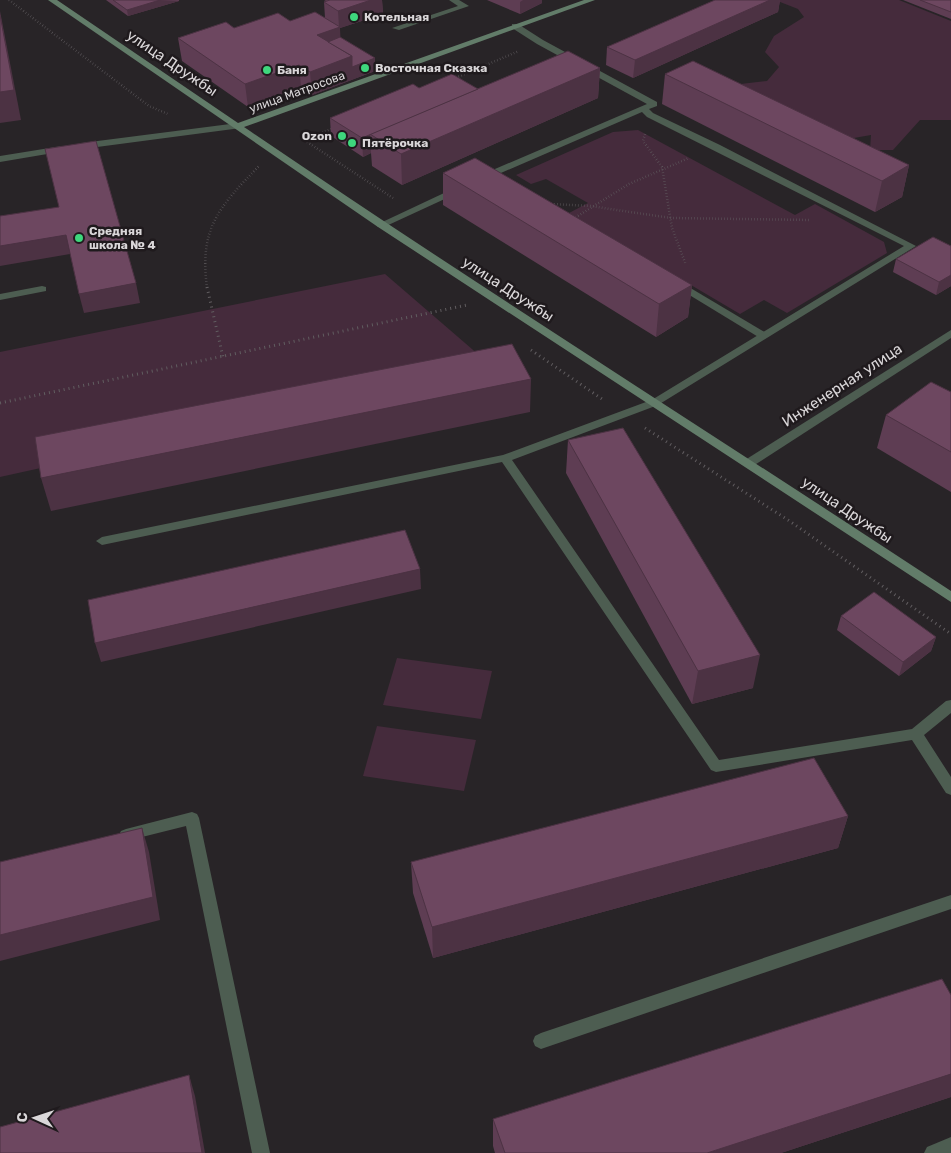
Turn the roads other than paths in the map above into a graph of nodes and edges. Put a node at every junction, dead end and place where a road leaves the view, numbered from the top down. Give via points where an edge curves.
1 (52, 0) edge
2 (453, 0) edge
3 (590, 0) edge
4 (515, 26) junction
5 (396, 28) dead end
6 (642, 108) junction
7 (238, 126) junction
8 (0, 159) edge
9 (381, 224) junction
10 (664, 276) edge
11 (42, 289) dead end
12 (0, 297) edge
13 (951, 333) edge
14 (764, 336) junction
15 (654, 403) junction
16 (505, 458) junction
17 (749, 462) junction
18 (102, 542) dead end
19 (951, 597) edge
20 (951, 705) edge
21 (916, 734) junction
22 (951, 789) edge
23 (115, 838) edge
24 (951, 902) edge
25 (541, 1041) dead end
26 (951, 1146) edge
27 (261, 1153) edge
28 (933, 1153) edge

1 - 7 street, улица Дружбы
2 - 5 street via 465,6
3 - 4 street, улица Матросова
4 - 6 street via 654,104
4 - 7 street, улица Матросова
6 - 9 street via 500,175 474,182
6 - 14 street via 650,115 911,246
7 - 8 street, улица Матросова
7 - 9 street, улица Дружбы
9 - 15 street, улица Дружбы
10 - 14 street
11 - 12 street
13 - 17 street, Инженерная улица
14 - 15 street
15 - 16 street
15 - 17 street, улица Дружбы
16 - 18 street
16 - 21 street via 716,766
17 - 19 street, улица Дружбы
20 - 21 street
21 - 22 street
23 - 27 street via 192,818
24 - 25 street
26 - 28 street

